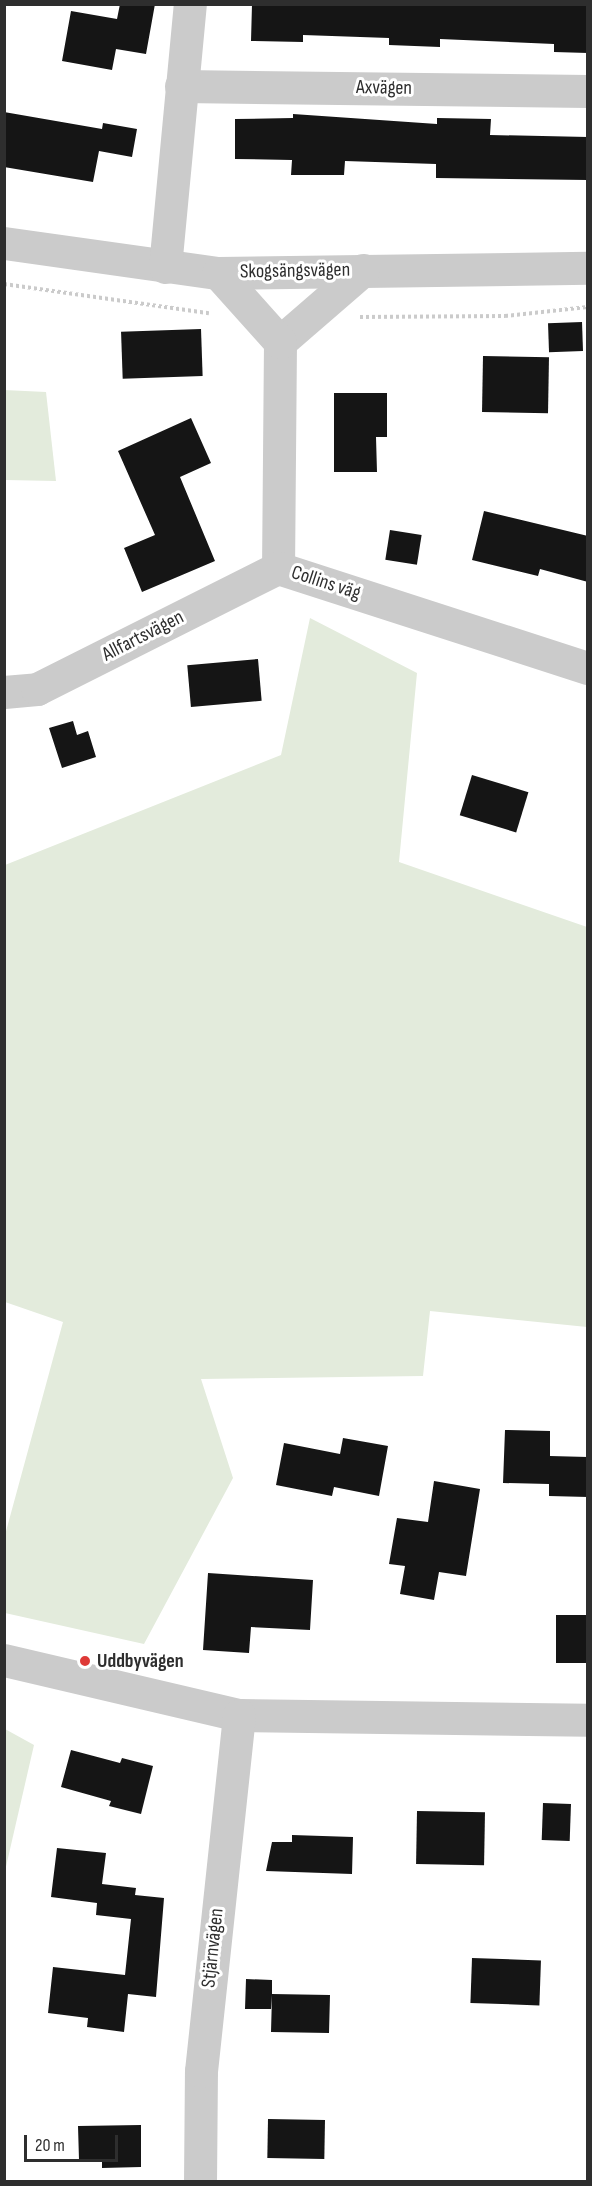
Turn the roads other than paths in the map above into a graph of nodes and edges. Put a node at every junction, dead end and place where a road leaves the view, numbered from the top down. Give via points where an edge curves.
1 (190, 4) edge
2 (181, 86) junction
3 (588, 91) edge
4 (4, 243) edge
5 (165, 267) junction
6 (588, 268) edge
7 (363, 270) junction
8 (219, 273) junction
9 (280, 342) junction
10 (278, 568) junction
11 (588, 668) edge
12 (4, 693) edge
13 (4, 1660) edge
14 (239, 1715) junction
15 (588, 1720) edge
16 (200, 2181) edge

1 - 2 street
2 - 3 street, Axvägen
2 - 5 street
4 - 5 street, Skogsängsvägen
5 - 8 street, Skogsängsvägen
6 - 7 street, Skogsängsvägen
7 - 8 street, Skogsängsvägen
7 - 9 street
8 - 9 street
9 - 10 street, Collins väg
10 - 11 street, Collins väg
10 - 12 street, Allfartsvägen via 37,689
13 - 14 street
14 - 15 street
14 - 16 street, Stjärnvägen via 201,2071

